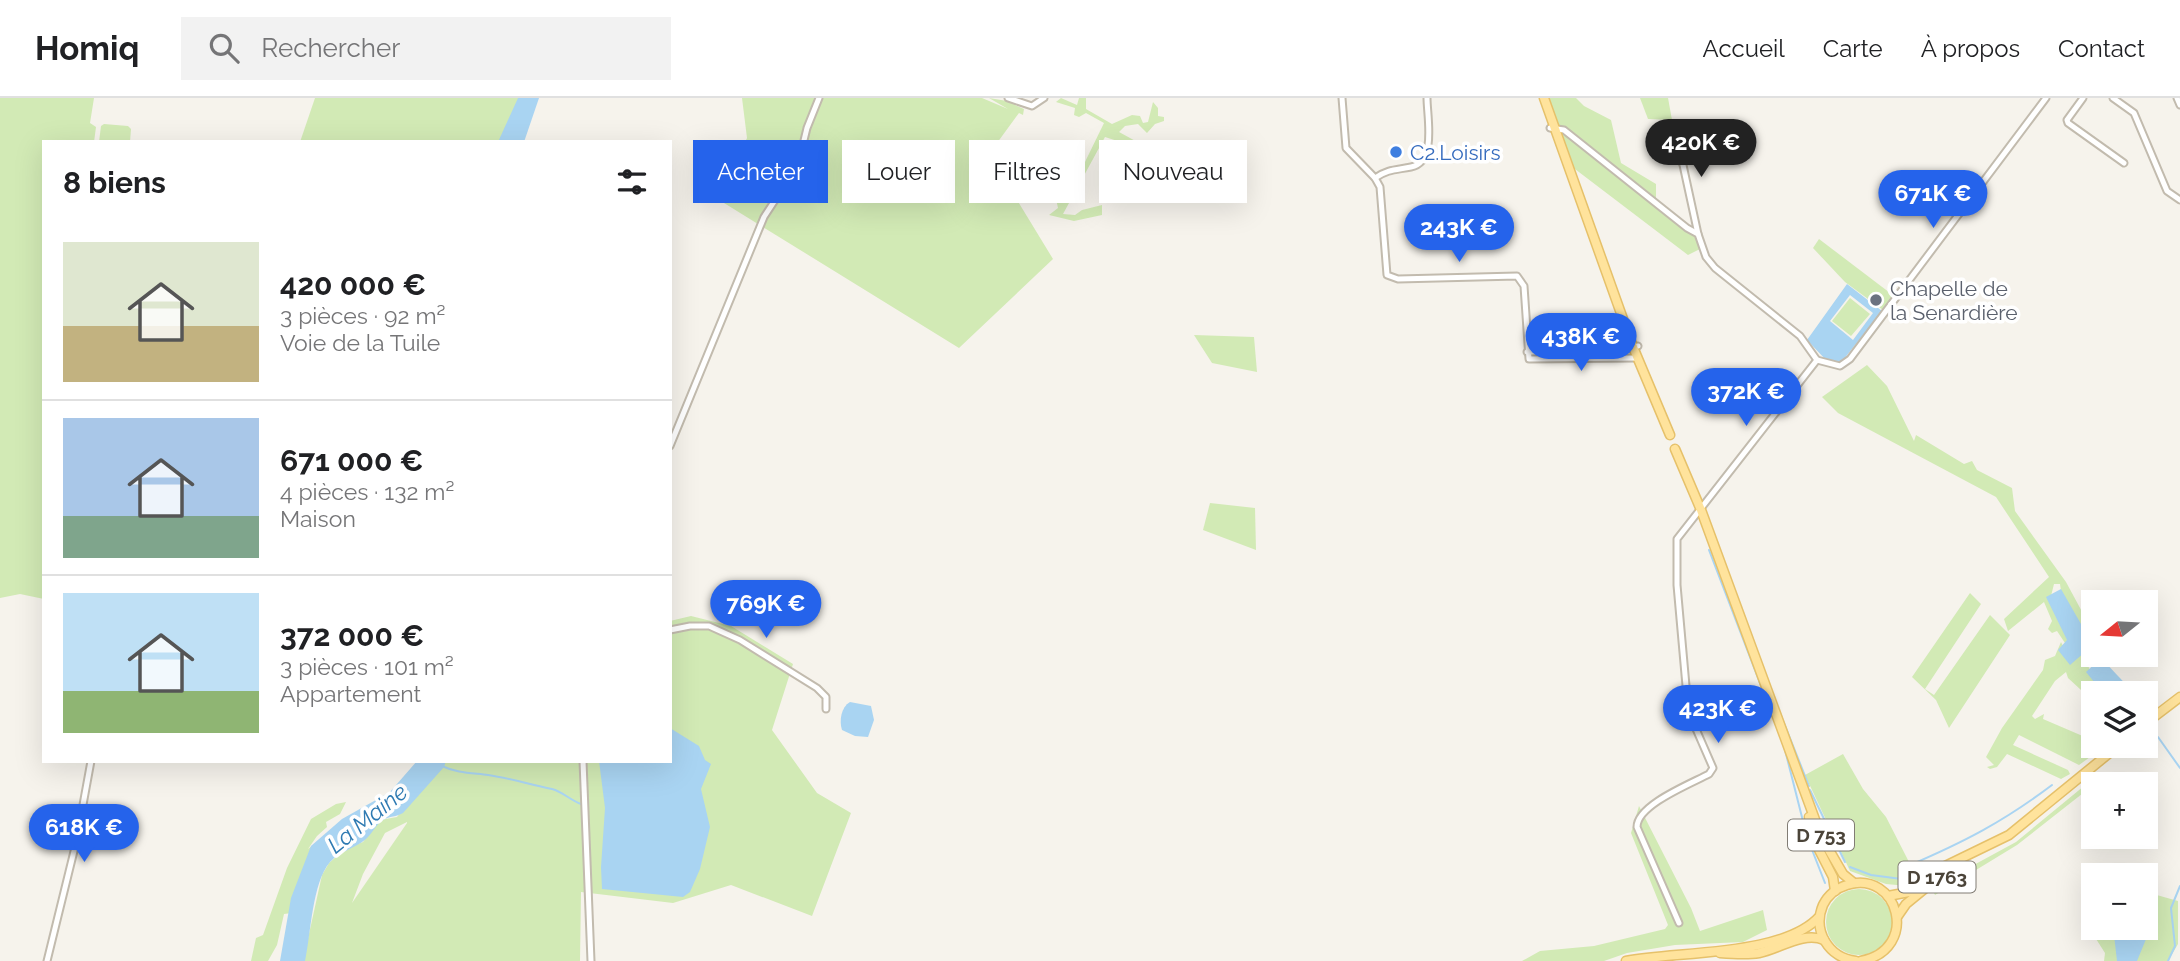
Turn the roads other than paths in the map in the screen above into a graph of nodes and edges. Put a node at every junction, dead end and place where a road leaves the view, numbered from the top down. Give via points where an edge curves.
1 (819, 98) edge
2 (1008, 98) edge
3 (1044, 98) edge
4 (1342, 98) edge
5 (1427, 98) edge
6 (1539, 98) edge
7 (1544, 98) edge
8 (2046, 98) edge
9 (2083, 98) edge
10 (2113, 98) edge
11 (2177, 98) edge
12 (2180, 105) edge
13 (1552, 128) junction
14 (1670, 136) dead end
15 (2124, 163) dead end
16 (1375, 178) junction
17 (2180, 200) edge
18 (1698, 234) junction
19 (1635, 347) junction
20 (1527, 352) junction
21 (1637, 358) junction
22 (1817, 360) junction
23 (1670, 435) junction
24 (672, 441) edge
25 (1700, 512) junction
26 (672, 630) edge
27 (2180, 697) edge
28 (826, 709) dead end
29 (2158, 714) edge
30 (2103, 758) edge
31 (91, 763) edge
32 (583, 763) edge
33 (1801, 780) junction
34 (1986, 848) junction
35 (1854, 883) junction
36 (1835, 891) junction
37 (1888, 896) junction
38 (1819, 917) junction
39 (1897, 917) junction
40 (1679, 923) dead end
41 (1824, 940) junction
42 (1693, 952) junction
43 (1881, 957) edge
44 (47, 961) edge
45 (591, 961) edge
46 (1626, 961) edge
47 (1859, 961) edge

1 - 24 street via 798,165 764,217
2 - 3 street via 1027,105
4 - 16 street via 1346,148
5 - 16 street via 1424,159 1414,167 1389,169
6 - 13 main road, D 753
7 - 13 main road, D 753
8 - 22 street via 1850,359 1840,366
9 - 15 street via 2068,123
10 - 17 street via 2134,113 2167,191
11 - 12 street
13 - 18 street via 1564,130
13 - 19 main road, D 753
14 - 18 street via 1683,165
16 - 20 street via 1381,192 1387,275 1398,279 1517,276 1524,286
18 - 22 street via 1715,268 1800,336
19 - 20 street
19 - 21 main road, D 753
19 - 23 main road, D 753
20 - 21 street via 1534,361
21 - 23 main road, D 753
22 - 25 street
23 - 25 main road, D 753
25 - 33 main road, D 753
25 - 40 street via 1677,539 1677,584 1687,697 1713,768 1648,807 1637,821
26 - 28 street via 703,625 740,640 817,688 826,698
27 - 29 main road
30 - 34 main road, D 1763 via 2010,835
31 - 44 street
32 - 45 street
33 - 35 main road, D 753 via 1825,844
33 - 36 main road, D 753 via 1812,833
34 - 37 main road, D 1763 via 1937,870 1909,892
34 - 39 main road, D 1763 via 1937,877
35 - 36 main road
35 - 37 main road via 1868,884
36 - 38 main road
37 - 39 main road
38 - 41 main road
38 - 42 main road via 1804,930 1763,944
39 - 43 main road via 1894,939
41 - 42 main road via 1805,939 1755,954
41 - 47 main road via 1840,957
42 - 46 main road
43 - 47 main road

